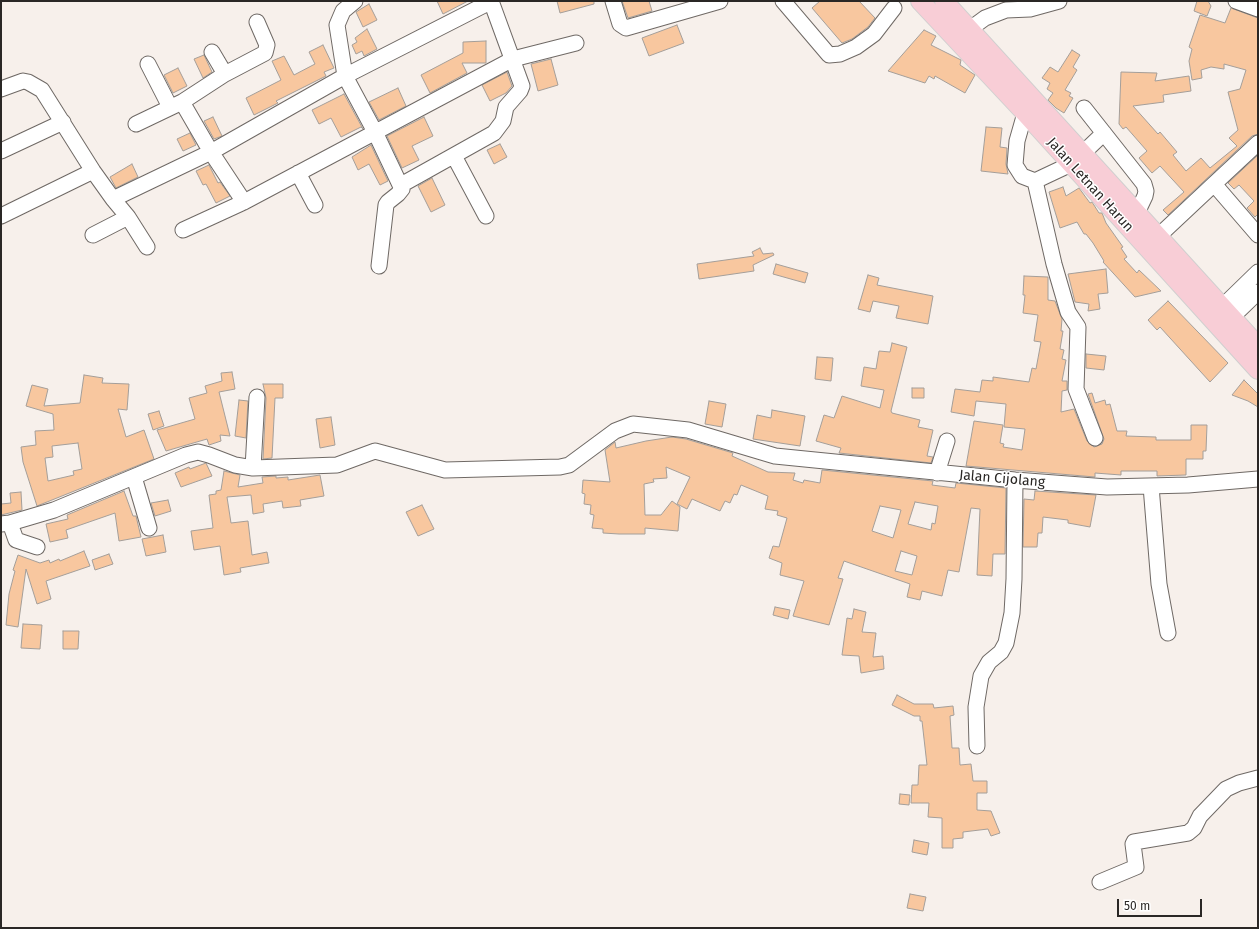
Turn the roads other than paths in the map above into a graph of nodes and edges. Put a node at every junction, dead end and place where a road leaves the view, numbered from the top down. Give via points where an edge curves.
1 (355, 1) edge
2 (491, 1) edge
3 (613, 1) edge
4 (720, 1) edge
5 (920, 1) edge
6 (944, 1) edge
7 (1059, 1) edge
8 (1236, 1) edge
9 (784, 2) edge
10 (895, 3) edge
11 (1258, 9) edge
12 (257, 22) dead end
13 (970, 29) junction
14 (576, 43) dead end
15 (212, 52) dead end
16 (513, 59) junction
17 (148, 64) dead end
18 (225, 74) junction
19 (345, 76) junction
20 (1, 89) edge
21 (1022, 103) junction
22 (176, 104) junction
23 (1084, 108) dead end
24 (63, 122) junction
25 (136, 124) dead end
26 (375, 132) junction
27 (1104, 134) junction
28 (1258, 143) edge
29 (1, 151) edge
30 (211, 152) junction
31 (454, 156) junction
32 (1077, 159) junction
33 (93, 171) junction
34 (298, 173) junction
35 (1035, 181) junction
36 (1214, 184) junction
37 (401, 186) junction
38 (113, 199) junction
39 (244, 202) junction
40 (315, 205) dead end
41 (1136, 215) junction
42 (1, 216) edge
43 (486, 216) dead end
44 (128, 217) junction
45 (183, 230) dead end
46 (93, 235) dead end
47 (1258, 235) edge
48 (1152, 242) junction
49 (147, 247) dead end
50 (379, 266) dead end
51 (1258, 272) edge
52 (1258, 292) edge
53 (1227, 312) junction
54 (1258, 346) edge
55 (1258, 370) edge
56 (257, 397) dead end
57 (1095, 438) dead end
58 (947, 441) dead end
59 (253, 468) junction
60 (937, 473) junction
61 (134, 477) junction
62 (1258, 479) edge
63 (1015, 480) junction
64 (1151, 486) junction
65 (6, 523) edge
66 (149, 528) dead end
67 (37, 547) dead end
68 (1168, 633) dead end
69 (977, 746) dead end
70 (1258, 778) edge
71 (1100, 882) dead end

1 - 19 street via 343,10 337,25
2 - 16 street
2 - 19 street
3 - 4 street via 620,24 626,28
5 - 21 main road, Jalan Letnan Harun
6 - 13 main road, Jalan Letnan Harun
7 - 13 street via 1030,9 1006,10 985,18
8 - 11 street
9 - 10 street via 830,55 856,47 874,34
12 - 18 street via 267,45 265,53
13 - 21 main road, Jalan Letnan Harun
14 - 16 street
15 - 18 street
16 - 26 street
16 - 31 street via 522,86 506,107 500,128
17 - 22 street
18 - 22 street
19 - 26 street
19 - 30 street
20 - 24 street via 23,81 36,86 47,96
21 - 32 main road, Jalan Letnan Harun
21 - 35 street via 1015,165 1022,176
22 - 25 street
22 - 30 street
23 - 27 street
24 - 29 street
24 - 33 street
26 - 34 street
26 - 37 street
27 - 32 street
27 - 41 street via 1144,184 1145,196
28 - 36 street
30 - 38 street
30 - 39 street
31 - 37 street
31 - 43 street
32 - 35 street
32 - 41 main road, Jalan Letnan Harun
32 - 48 main road, Jalan Letnan Harun
33 - 38 street
33 - 42 street
34 - 39 street
34 - 40 street
35 - 57 street via 1068,312 1078,328 1076,389
36 - 47 street
36 - 48 street
37 - 50 street via 400,192 386,205
38 - 44 street
39 - 45 street
41 - 48 main road, Jalan Letnan Harun
44 - 46 street
44 - 49 street
48 - 53 main road, Jalan Letnan Harun
48 - 55 main road, Jalan Letnan Harun
51 - 53 street
52 - 53 street
53 - 54 main road, Jalan Letnan Harun
56 - 59 street
58 - 60 street
59 - 60 street, Jalan Cijolang via 336,465 375,451 444,470 560,467 569,465 615,431 633,424 688,430 775,456
59 - 61 street, Jalan Cijolang via 235,465 198,452
60 - 63 street, Jalan Cijolang
61 - 65 street, Jalan Cijolang via 54,510
61 - 66 street
62 - 64 street, Jalan Cijolang
63 - 64 street, Jalan Cijolang via 1107,487
63 - 69 street via 1012,613 1006,643 1001,652 989,662 982,676 976,707
64 - 68 street via 1159,584
65 - 67 street via 16,540
70 - 71 street via 1226,788 1188,833 1134,842 1136,867

